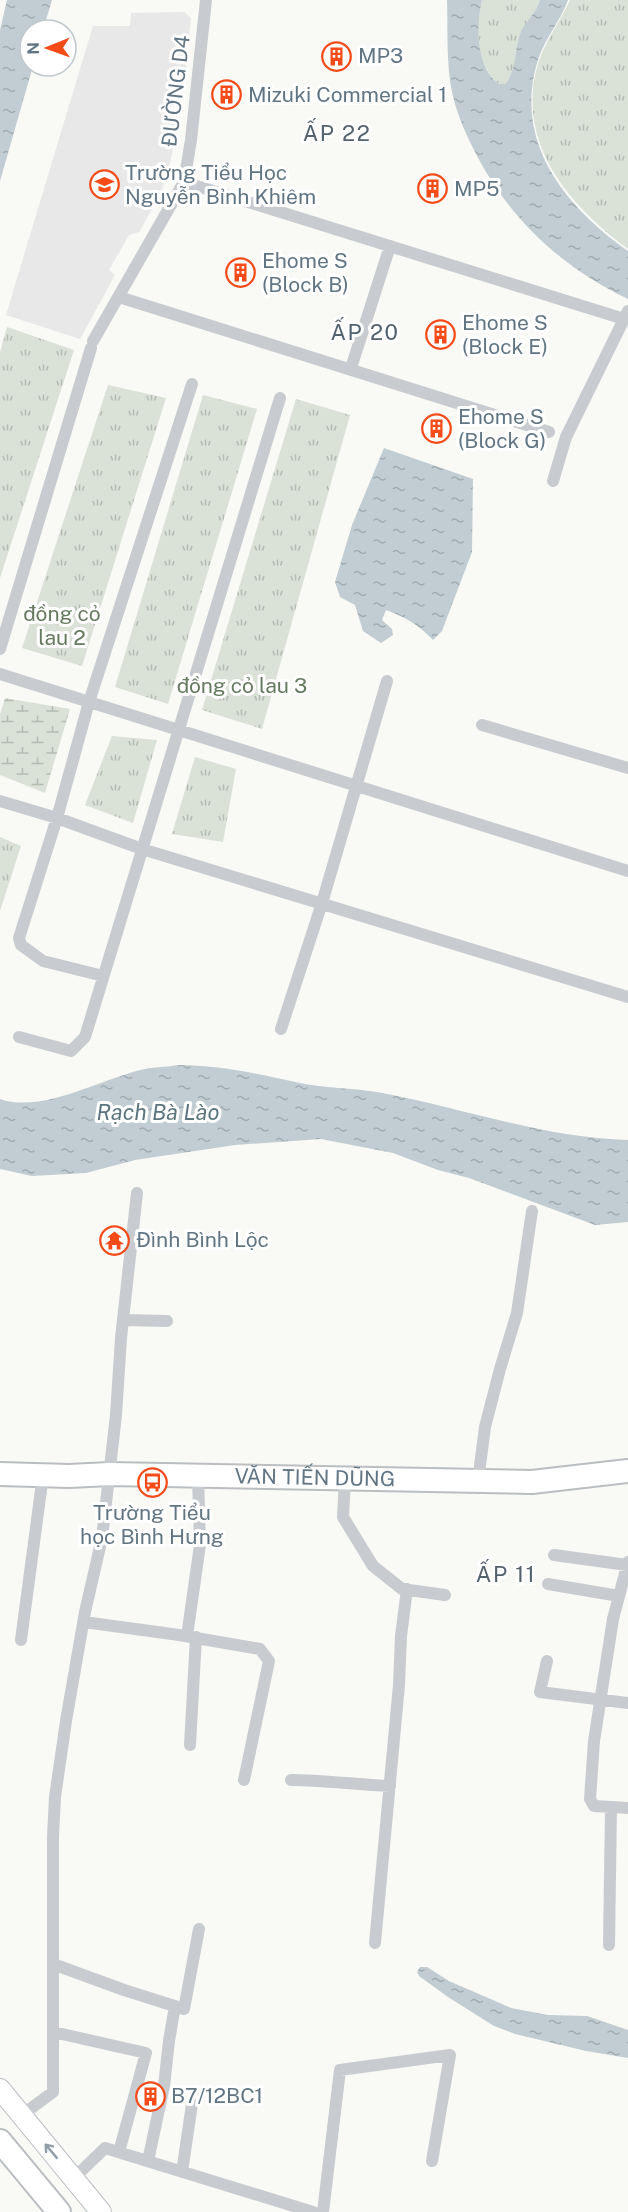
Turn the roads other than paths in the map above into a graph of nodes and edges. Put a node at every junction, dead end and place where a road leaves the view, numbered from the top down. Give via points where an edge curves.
1 (206, 0) edge
2 (184, 182) junction
3 (390, 246) junction
4 (119, 297) junction
5 (626, 315) edge
6 (351, 368) junction
7 (192, 384) dead end
8 (280, 398) dead end
9 (549, 432) dead end
10 (553, 481) dead end
11 (0, 649) edge
12 (0, 674) edge
13 (387, 681) dead end
14 (89, 702) junction
15 (482, 725) dead end
16 (178, 730) junction
17 (628, 768) edge
18 (356, 786) junction
19 (0, 801) edge
20 (57, 818) junction
21 (142, 849) junction
22 (628, 871) edge
23 (322, 903) junction
24 (103, 976) junction
25 (628, 997) edge
26 (280, 1029) dead end
27 (19, 1037) dead end
28 (137, 1193) dead end
29 (532, 1211) dead end
30 (123, 1320) junction
31 (166, 1321) dead end
32 (628, 1471) edge
33 (0, 1474) edge
34 (110, 1474) junction
35 (43, 1475) junction
36 (198, 1476) junction
37 (345, 1479) junction
38 (478, 1481) junction
39 (554, 1555) dead end
40 (628, 1563) edge
41 (548, 1584) dead end
42 (407, 1589) junction
43 (445, 1595) dead end
44 (619, 1596) junction
45 (84, 1622) junction
46 (191, 1637) junction
47 (21, 1640) dead end
48 (547, 1661) dead end
49 (602, 1699) junction
50 (628, 1703) edge
51 (190, 1745) dead end
52 (244, 1780) dead end
53 (291, 1780) dead end
54 (390, 1786) junction
55 (611, 1807) junction
56 (628, 1809) edge
57 (199, 1929) dead end
58 (375, 1943) dead end
59 (609, 1945) dead end
60 (53, 1964) junction
61 (175, 2006) junction
62 (53, 2032) junction
63 (0, 2089) edge
64 (192, 2104) dead end
65 (21, 2115) junction
66 (0, 2141) edge
67 (119, 2152) junction
68 (148, 2161) junction
69 (432, 2161) dead end
70 (182, 2172) junction
71 (74, 2178) junction
72 (59, 2212) edge
73 (101, 2212) edge
74 (313, 2212) edge
75 (323, 2212) edge

1 - 2 street, ĐƯỜNG D4
2 - 3 street
2 - 4 street, ĐƯỜNG D4
3 - 5 street
3 - 6 street
4 - 6 street
4 - 11 street, ĐƯỜNG D4 via 92,345
5 - 10 street via 566,437
6 - 9 street
7 - 14 street
8 - 16 street
12 - 14 street
13 - 18 street
14 - 16 street
14 - 20 street
15 - 17 street
16 - 18 street
16 - 21 street
18 - 22 street
18 - 23 street
19 - 20 street
20 - 21 street
20 - 24 street via 19,938 21,945 43,961
21 - 23 street
21 - 24 street
23 - 25 street
23 - 26 street
24 - 27 street via 85,1037 71,1051
28 - 30 street
29 - 38 street via 517,1313 485,1428
30 - 31 street
30 - 34 street
32 - 38 highway, VĂN TIẾN DŨNG via 532,1482
33 - 35 highway, VĂN TIẾN DŨNG
34 - 35 highway, VĂN TIẾN DŨNG
34 - 36 highway, VĂN TIẾN DŨNG
34 - 45 street via 102,1538
35 - 47 street
36 - 37 highway, VĂN TIẾN DŨNG
36 - 46 street via 200,1545
37 - 38 highway, VĂN TIẾN DŨNG
37 - 42 street via 343,1517 373,1566
39 - 40 street
40 - 44 street
41 - 44 street
42 - 43 street
42 - 54 street
44 - 49 street
45 - 46 street
45 - 60 street via 55,1797
46 - 51 street
46 - 52 street via 260,1649 269,1661
48 - 49 street via 540,1692
49 - 50 street
49 - 55 street via 590,1799 594,1806
53 - 54 street
54 - 58 street
55 - 56 street
55 - 59 street
57 - 61 street via 184,2009
60 - 61 street
60 - 62 street
61 - 68 street
62 - 65 street via 53,2092
62 - 67 street via 146,2053
63 - 65 main road
64 - 70 street
71 -> 65 main road
66 - 72 highway
67 - 68 street
67 - 71 street via 105,2148
68 - 70 street
69 - 75 street via 450,2055 340,2070
70 - 74 street
71 - 73 main road

